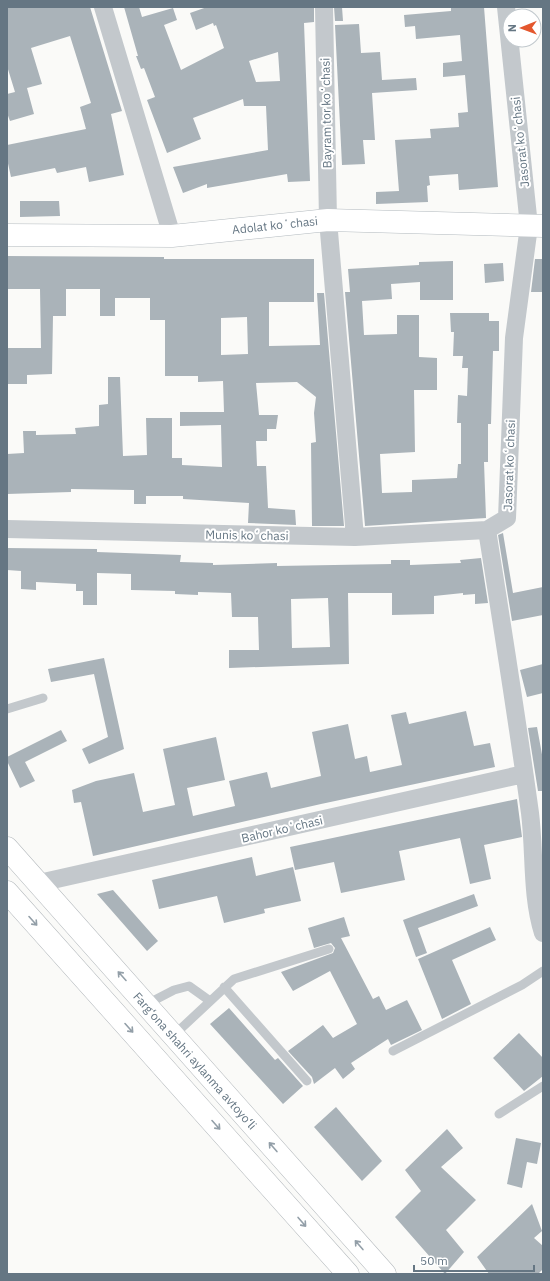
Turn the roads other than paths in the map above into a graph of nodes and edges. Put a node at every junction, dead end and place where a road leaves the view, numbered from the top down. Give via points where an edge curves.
1 (103, 7) edge
2 (324, 7) edge
3 (506, 7) edge
4 (328, 220) junction
5 (536, 226) edge
6 (7, 235) edge
7 (172, 236) junction
8 (7, 529) edge
9 (487, 530) junction
10 (355, 537) junction
11 (43, 698) dead end
12 (7, 709) edge
13 (524, 774) junction
14 (7, 848) edge
15 (39, 883) junction
16 (7, 892) edge
17 (543, 933) edge
18 (330, 949) dead end
19 (543, 971) edge
20 (224, 987) junction
21 (210, 1001) junction
22 (147, 1004) junction
23 (174, 1035) junction
24 (393, 1051) dead end
25 (307, 1081) dead end
26 (543, 1086) edge
27 (499, 1114) dead end
28 (258, 1130) junction
29 (238, 1150) junction
30 (348, 1274) edge
31 (385, 1274) edge

1 - 7 street
2 - 4 street, Bayram tor koʻchasi
3 - 5 street, Jasorat koʻchasi
4 - 5 main road, Adolat koʻchasi
4 - 7 main road, Adolat koʻchasi
4 - 10 street, Bayram tor koʻchasi
5 - 9 street, Jasorat koʻchasi via 514,338 507,518
6 - 7 main road, Adolat koʻchasi
8 - 10 street, Munis koʻchasi
9 - 10 street, Munis koʻchasi
9 - 13 street
11 - 12 lane
13 - 15 street, Bahor koʻchasi
13 - 17 street via 534,842 537,914
14 - 15 main road, Farg‘ona shahri aylanma avtoyo‘li
22 -> 15 main road, Farg‘ona shahri aylanma avtoyo‘li
16 -> 29 main road
18 - 20 lane via 234,979
19 - 24 lane via 516,989
20 - 21 lane
20 - 25 lane
21 - 22 lane via 189,986 174,990
21 - 23 lane
22 - 23 main road, Farg‘ona shahri aylanma avtoyo‘li
23 - 28 main road, Farg‘ona shahri aylanma avtoyo‘li
26 - 27 lane
28 - 29 main road
31 -> 28 main road, Farg‘ona shahri aylanma avtoyo‘li
29 -> 30 main road

